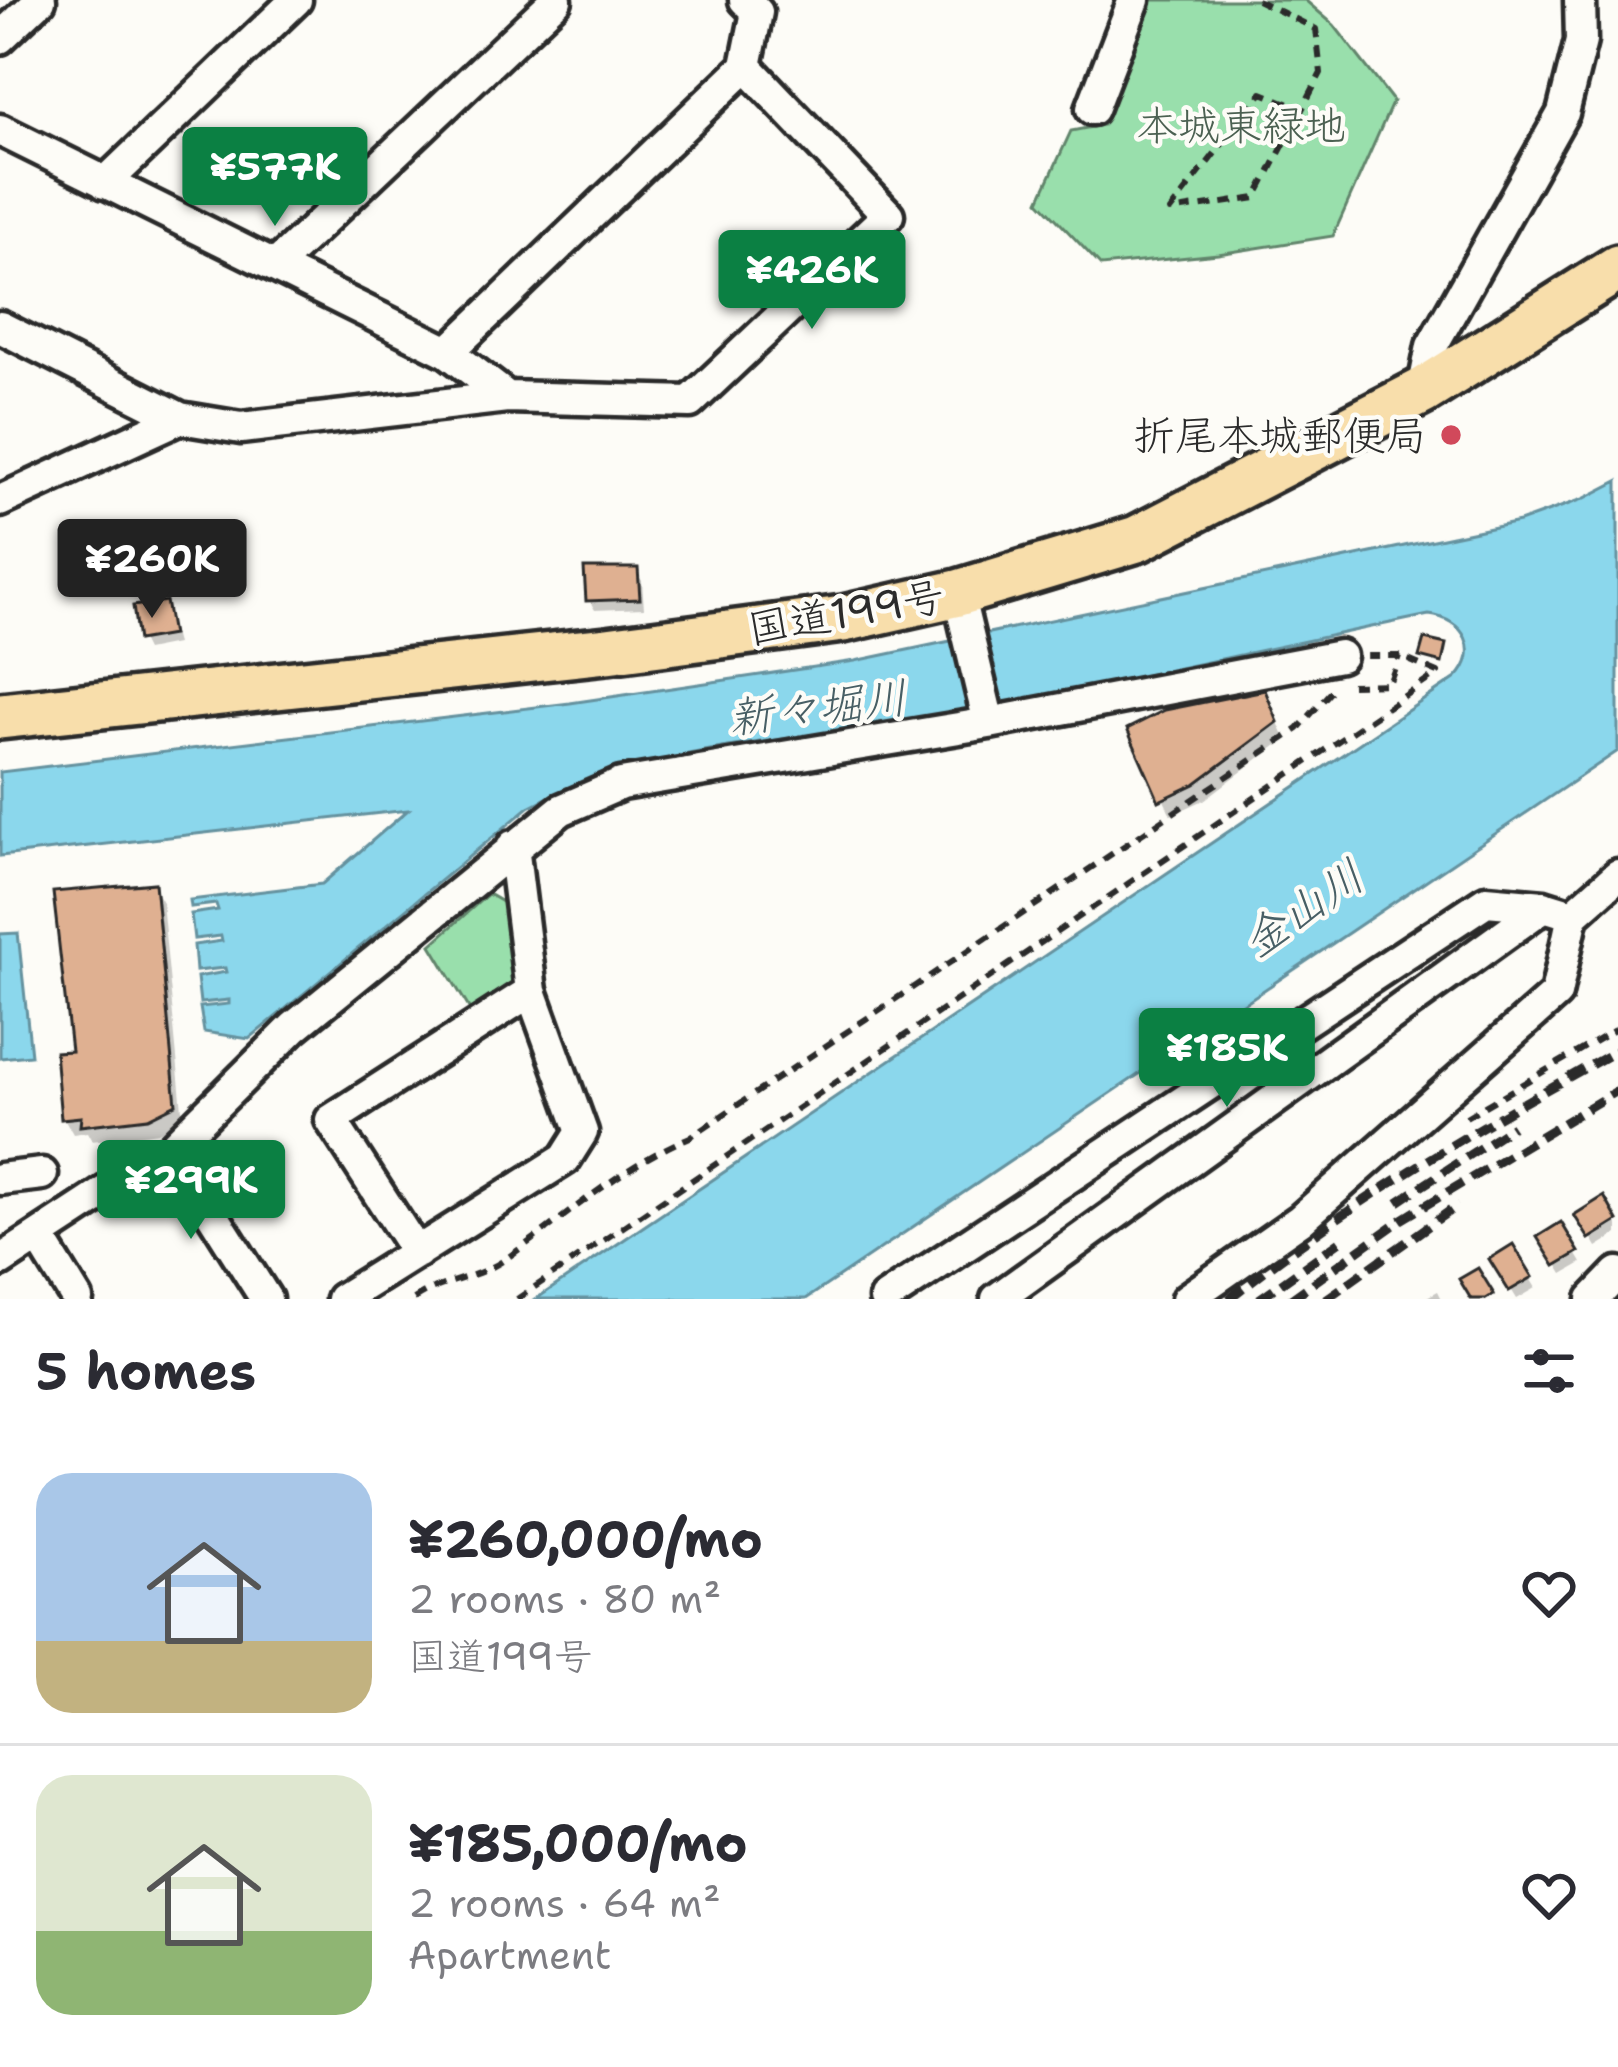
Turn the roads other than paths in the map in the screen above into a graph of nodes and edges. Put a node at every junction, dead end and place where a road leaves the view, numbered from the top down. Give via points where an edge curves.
1 (40, 0) edge
2 (296, 0) edge
3 (556, 0) edge
4 (746, 0) edge
5 (1134, 0) edge
6 (1580, 0) edge
7 (0, 38) edge
8 (746, 66) junction
9 (1092, 109) dead end
10 (0, 130) edge
11 (106, 183) junction
12 (275, 266) junction
13 (1618, 268) edge
14 (0, 327) edge
15 (448, 352) junction
16 (1423, 391) junction
17 (507, 397) junction
18 (180, 418) junction
19 (0, 501) edge
20 (963, 611) junction
21 (1340, 656) road end
22 (0, 716) edge
23 (988, 723) junction
24 (513, 846) junction
25 (1618, 875) edge
26 (1559, 910) junction
27 (531, 991) junction
28 (171, 1149) junction
29 (42, 1174) dead end
30 (0, 1179) edge
31 (38, 1237) junction
32 (417, 1253) junction
33 (0, 1261) edge
34 (1618, 1273) edge
35 (77, 1299) edge
36 (266, 1299) edge
37 (342, 1299) edge
38 (885, 1299) edge
39 (998, 1299) edge
40 (1187, 1299) edge
41 (1594, 1299) edge

1 - 7 street
2 - 11 street
3 - 12 street
4 - 8 street via 758,12
5 - 9 street
6 - 16 street via 1581,40 1562,113 1432,346
8 - 15 street
8 - 17 street via 888,214 690,402
10 - 11 street
11 - 12 street
12 - 15 street
13 - 16 highway, 国道199号
14 - 18 street
15 - 17 street
16 - 20 highway, 国道199号 via 1137,539
17 - 18 street via 241,428
18 - 19 street
20 - 22 highway, 国道199号
20 - 23 street
21 - 23 street
23 - 24 street via 621,784 561,810
24 - 27 street
24 - 28 street via 294,1027
25 - 26 street
26 - 38 street via 1486,901
26 - 39 street
26 - 40 street via 1556,994 1300,1220
27 - 32 street via 582,1132 565,1159
27 - 32 street via 331,1120
28 - 31 street
28 - 36 street
29 - 30 street
31 - 33 street
31 - 35 street
32 - 37 street
34 - 41 street

